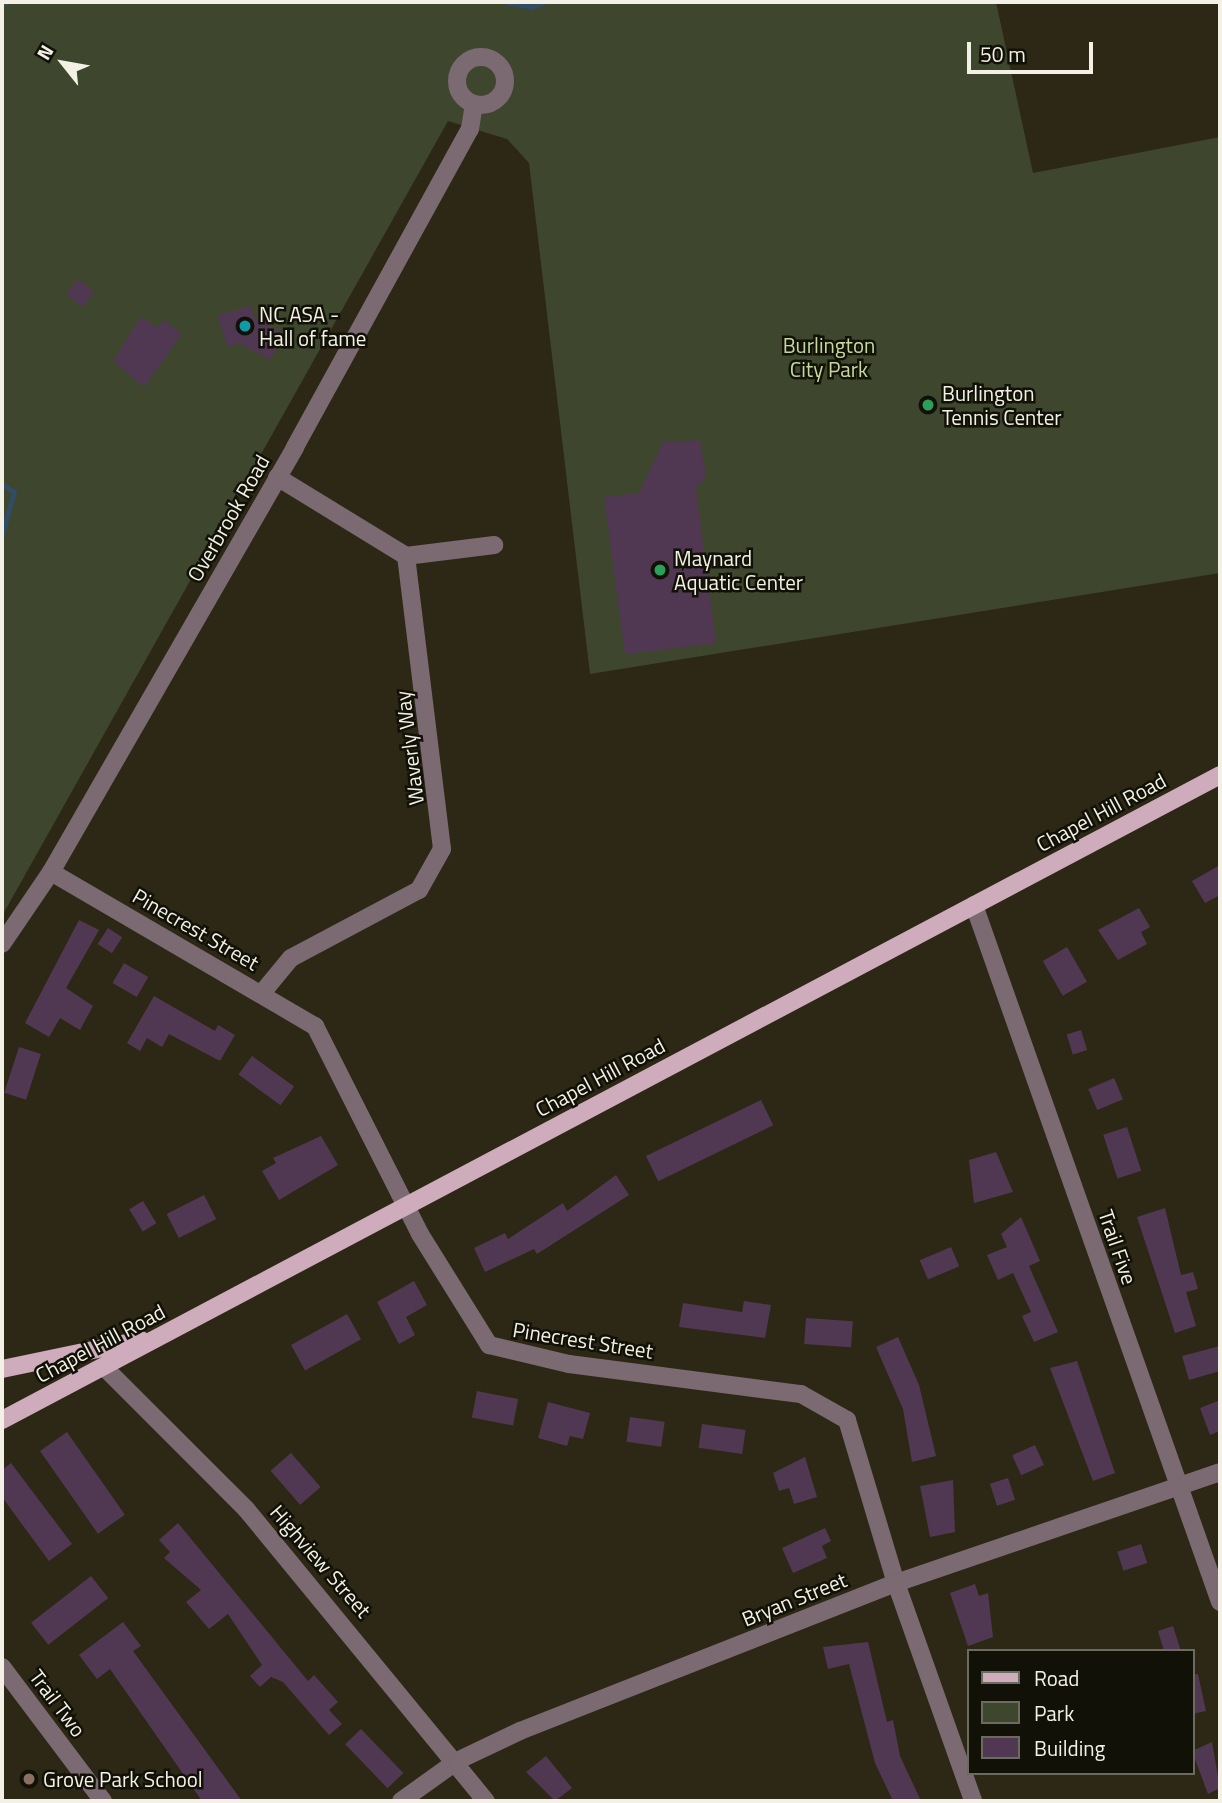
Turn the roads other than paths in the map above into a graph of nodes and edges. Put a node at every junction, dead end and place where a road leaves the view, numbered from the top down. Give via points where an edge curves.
1 (474, 104) dead end
2 (277, 477) junction
3 (494, 545) dead end
4 (405, 556) junction
5 (1220, 775) edge
6 (51, 872) junction
7 (974, 905) junction
8 (2, 944) edge
9 (262, 993) junction
10 (408, 1205) junction
11 (162, 1336) junction
12 (104, 1367) junction
13 (2, 1369) edge
14 (2, 1420) edge
15 (1220, 1472) edge
16 (1176, 1486) junction
17 (896, 1583) junction
18 (1220, 1602) edge
19 (2, 1667) edge
20 (457, 1761) junction
21 (103, 1801) edge
22 (401, 1801) edge
23 (485, 1801) edge
24 (973, 1801) edge

1 - 2 street, Overbrook Road via 470,129
2 - 4 street
2 - 6 street, Overbrook Road
3 - 4 street
4 - 9 street, Waverly Way via 439,809 438,867 419,890 291,958
5 - 7 main road, Chapel Hill Road
6 - 8 street, Overbrook Road
6 - 9 street, Pinecrest Street
7 - 10 main road, Chapel Hill Road
7 - 16 street, Trail Five
9 - 10 street, Pinecrest Street via 315,1026
10 - 11 main road, Chapel Hill Road
10 - 17 street, Pinecrest Street via 477,1335 507,1354 801,1394 836,1410 854,1435
11 - 12 main road, Chapel Hill Road
11 - 13 main road
12 - 14 main road, Chapel Hill Road
12 - 20 street, Highview Street via 246,1509
15 - 16 street, Bryan Street
16 - 17 street, Bryan Street
16 - 18 street, Trail Five
17 - 20 street, Bryan Street
17 - 24 street, Pinecrest Street
19 - 21 street, Trail Two
20 - 22 street, Bryan Street
20 - 23 street, Highview Street

